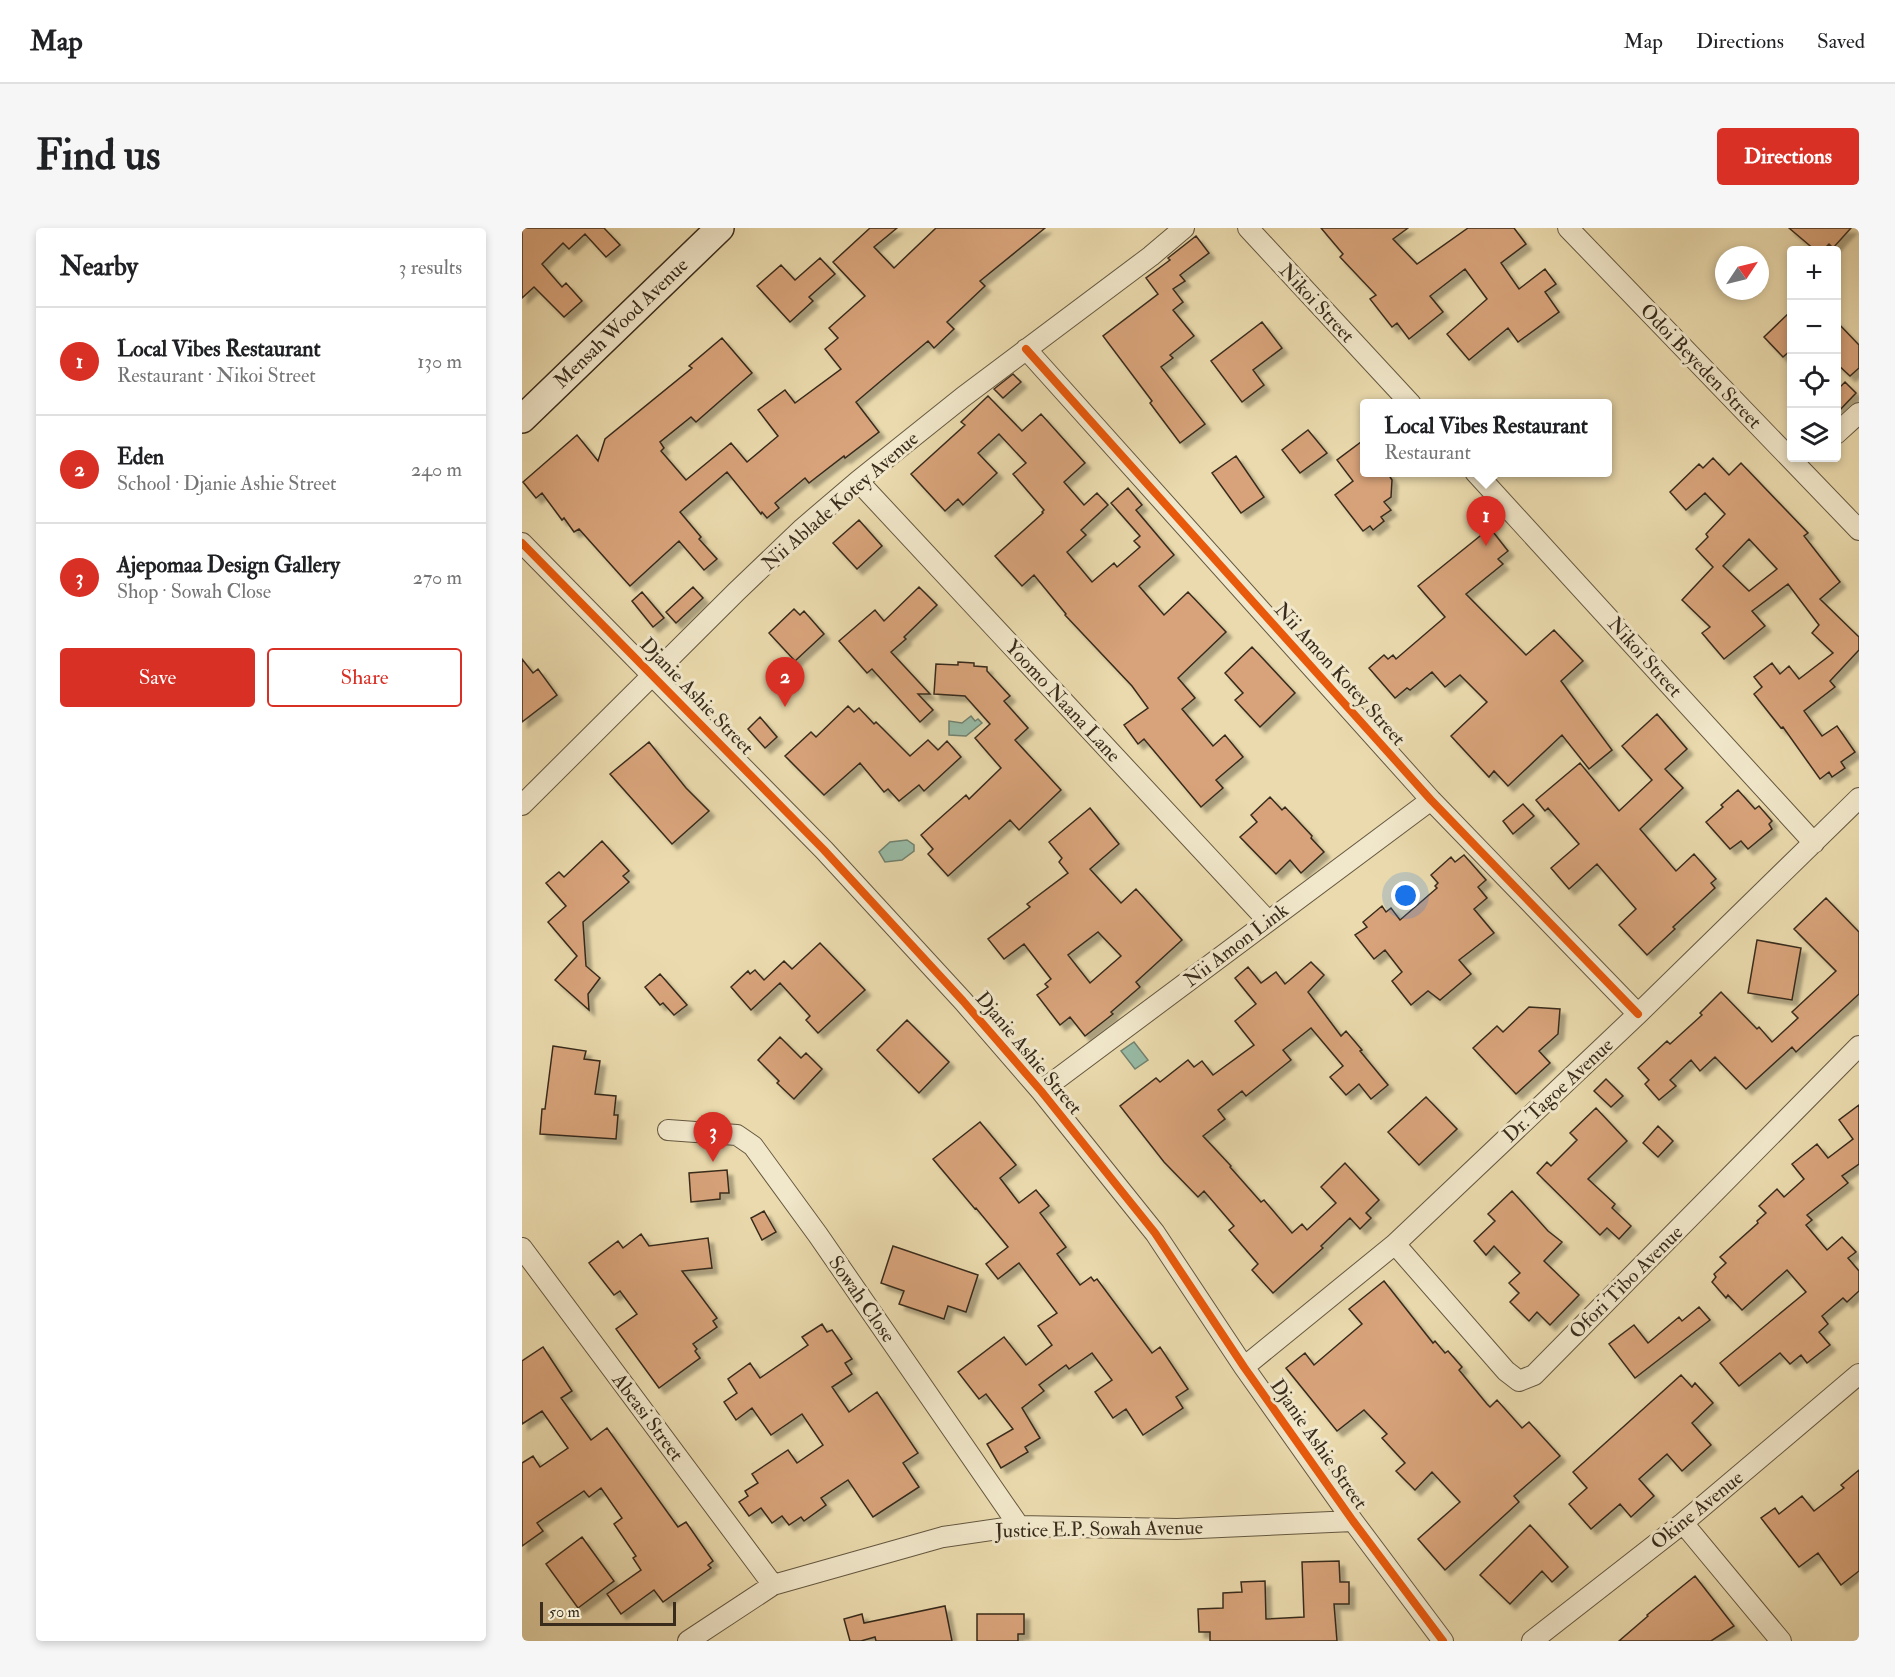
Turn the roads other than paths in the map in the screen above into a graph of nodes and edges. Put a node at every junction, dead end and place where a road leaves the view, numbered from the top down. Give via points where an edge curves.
1 (720, 228) edge
2 (1184, 228) edge
3 (1248, 228) edge
4 (1568, 228) edge
5 (1026, 349) junction
6 (1406, 399) edge
7 (1859, 412) edge
8 (522, 418) edge
9 (1841, 429) edge
10 (1807, 463) edge
11 (1480, 477) edge
12 (858, 481) junction
13 (1859, 530) edge
14 (522, 543) edge
15 (653, 674) junction
16 (1859, 798) edge
17 (1431, 800) junction
18 (522, 805) edge
19 (1814, 843) junction
20 (1268, 921) junction
21 (1638, 1014) junction
22 (1859, 1046) edge
23 (1041, 1090) junction
24 (668, 1130) dead end
25 (1395, 1244) junction
26 (522, 1248) edge
27 (1244, 1367) junction
28 (1859, 1374) edge
29 (1353, 1521) junction
30 (1683, 1523) junction
31 (1019, 1526) junction
32 (773, 1585) junction
33 (688, 1641) edge
34 (1443, 1641) edge
35 (1532, 1641) edge
36 (1781, 1641) edge

1 - 8 street, Mensah Wood Avenue
2 - 5 street, Nii Ablade Kotey Avenue
3 - 6 street, Nikoi Street
4 - 10 street, Odoi Beyeden Street
5 - 12 street, Nii Ablade Kotey Avenue
5 - 17 street, Nii Amon Kotey Street
7 - 9 street
10 - 13 street, Odoi Beyeden Street
11 - 19 street, Nikoi Street
12 - 15 street, Nii Ablade Kotey Avenue via 803,528
12 - 20 street, Yoomo Naana Lane
14 - 15 street, Djanie Ashie Street
15 - 18 street, Nii Ablade Kotey Avenue
15 - 23 street, Djanie Ashie Street via 824,850
16 - 19 street, Dr. Tagoe Avenue
17 - 20 street, Nii Amon Link
17 - 21 street, Nii Amon Kotey Street
19 - 21 street, Dr. Tagoe Avenue
20 - 23 street, Nii Amon Link
21 - 25 street, Dr. Tagoe Avenue
22 - 25 street, Ofori Tibo Avenue via 1534,1375 1519,1381 1506,1371
23 - 27 street, Djanie Ashie Street via 1155,1233
24 - 31 street, Sowah Close via 737,1135 753,1146
25 - 27 street, Dr. Tagoe Avenue
26 - 32 street, Abeasi Street
27 - 29 street, Djanie Ashie Street
28 - 30 street, Okine Avenue
29 - 31 street, Justice E.P. Sowah Avenue via 1177,1529
29 - 34 street, Djanie Ashie Street
30 - 35 street, Okine Avenue
30 - 36 street
31 - 32 street, Justice E.P. Sowah Avenue via 943,1537
32 - 33 street, Justice E.P. Sowah Avenue

